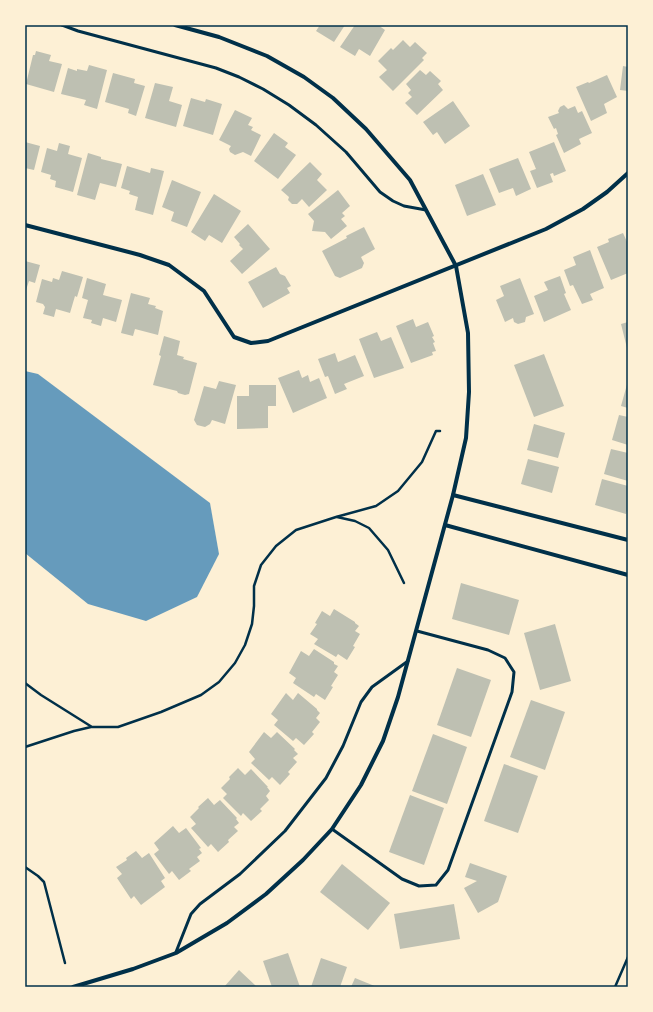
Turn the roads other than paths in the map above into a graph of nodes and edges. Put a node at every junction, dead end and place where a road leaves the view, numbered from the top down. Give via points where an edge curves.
1 (62, 25) edge
2 (175, 25) edge
3 (628, 173) edge
4 (426, 210) junction
5 (25, 225) edge
6 (456, 266) junction
7 (453, 495) junction
8 (445, 525) junction
9 (628, 540) edge
10 (628, 575) edge
11 (417, 631) junction
12 (408, 661) junction
13 (332, 829) junction
14 (176, 952) junction
15 (73, 987) edge

1 - 4 lane via 216,68 263,89 316,125 346,152 380,192 404,206
2 - 4 street via 219,37 267,56 304,77 333,98 366,129 410,180
3 - 6 street via 608,192 583,209 546,229
4 - 6 street
5 - 6 street via 169,265 204,291 234,337 251,343 268,341
6 - 7 street via 468,333 469,392 466,438
7 - 8 street
7 - 9 street
8 - 10 street
8 - 11 street
11 - 12 street
11 - 13 lane via 488,650 505,658 514,672 512,692 448,870 436,885 419,886 402,879
12 - 13 street via 383,741 361,785
12 - 14 lane via 372,687 361,702 343,746 326,778 285,831 245,869 191,914
13 - 14 street via 266,894 227,923
14 - 15 street via 133,969

